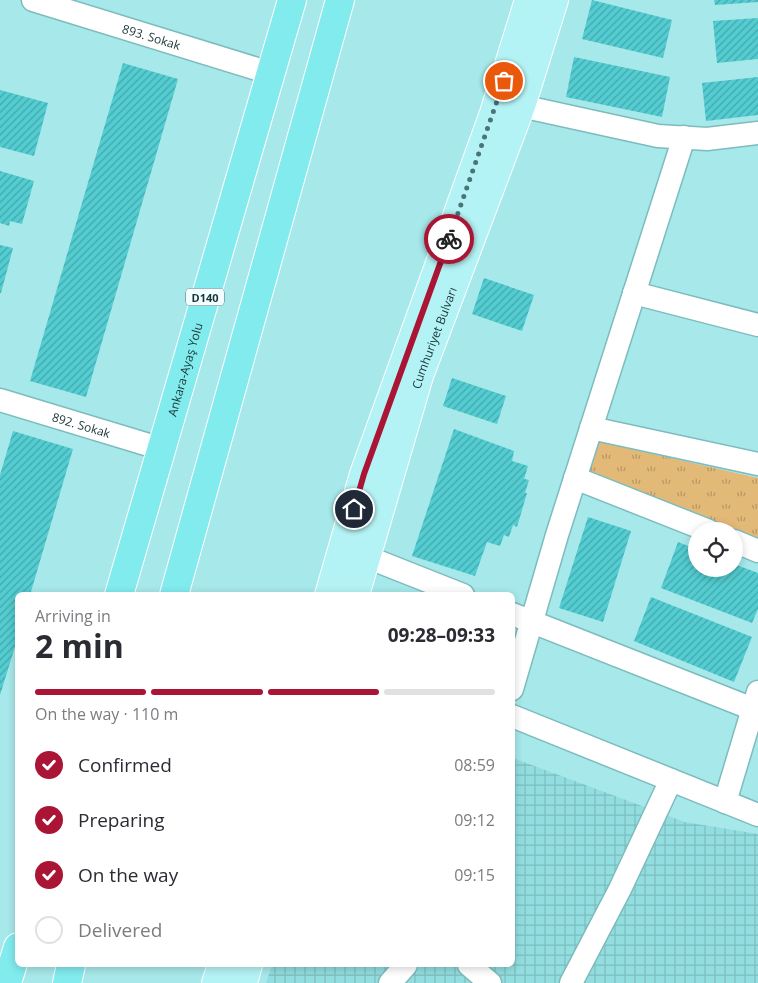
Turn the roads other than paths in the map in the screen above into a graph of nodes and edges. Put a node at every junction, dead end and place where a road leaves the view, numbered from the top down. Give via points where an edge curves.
1 (33, 0) edge
2 (292, 0) edge
3 (340, 0) edge
4 (529, 0) edge
5 (554, 0) edge
6 (270, 73) junction
7 (510, 102) junction
8 (758, 133) edge
9 (684, 137) junction
10 (634, 293) junction
11 (758, 325) edge
12 (0, 400) edge
13 (591, 428) junction
14 (162, 449) junction
15 (758, 464) edge
16 (575, 478) junction
17 (688, 523) edge
18 (743, 545) edge
19 (758, 551) edge
20 (366, 557) junction
21 (120, 592) edge
22 (175, 592) edge
23 (330, 592) edge
24 (357, 592) edge
25 (455, 592) edge
26 (522, 618) edge
27 (515, 668) edge
28 (756, 704) edge
29 (515, 724) edge
30 (671, 780) junction
31 (725, 802) junction
32 (758, 815) edge
33 (15, 956) edge
34 (71, 967) edge
35 (221, 967) edge
36 (247, 967) edge
37 (404, 967) edge
38 (471, 967) edge
39 (7, 983) edge
40 (67, 983) edge
41 (216, 983) edge
42 (242, 983) edge
43 (390, 983) edge
44 (490, 983) edge
45 (571, 983) edge

1 - 6 street, 893. Sokak
2 - 6 highway, Ankara-Ayaş Yolu / D140
3 - 22 highway
4 - 7 main road, Cumhuriyet Bulvarı
5 - 7 main road, Cumhuriyet Bulvarı
6 - 14 highway, Ankara-Ayaş Yolu / D140
7 - 9 street via 658,136
7 - 20 main road, Cumhuriyet Bulvarı via 419,376
7 - 23 main road, Cumhuriyet Bulvarı via 364,474
8 - 9 street via 707,139
9 - 10 street
10 - 11 street
10 - 13 street
12 - 14 street, 892. Sokak
13 - 15 street
13 - 16 street
14 - 21 highway, Ankara-Ayaş Yolu / D140
16 - 17 street
16 - 26 street
18 - 19 street
20 - 24 main road, Cumhuriyet Bulvarı
20 - 25 street
26 - 27 street
26 - 28 street
28 - 31 street
29 - 30 street
30 - 31 street
30 - 45 street
31 - 32 street
33 - 39 highway
34 - 40 highway
35 - 41 main road
36 - 42 main road
37 - 43 street
38 - 44 street

